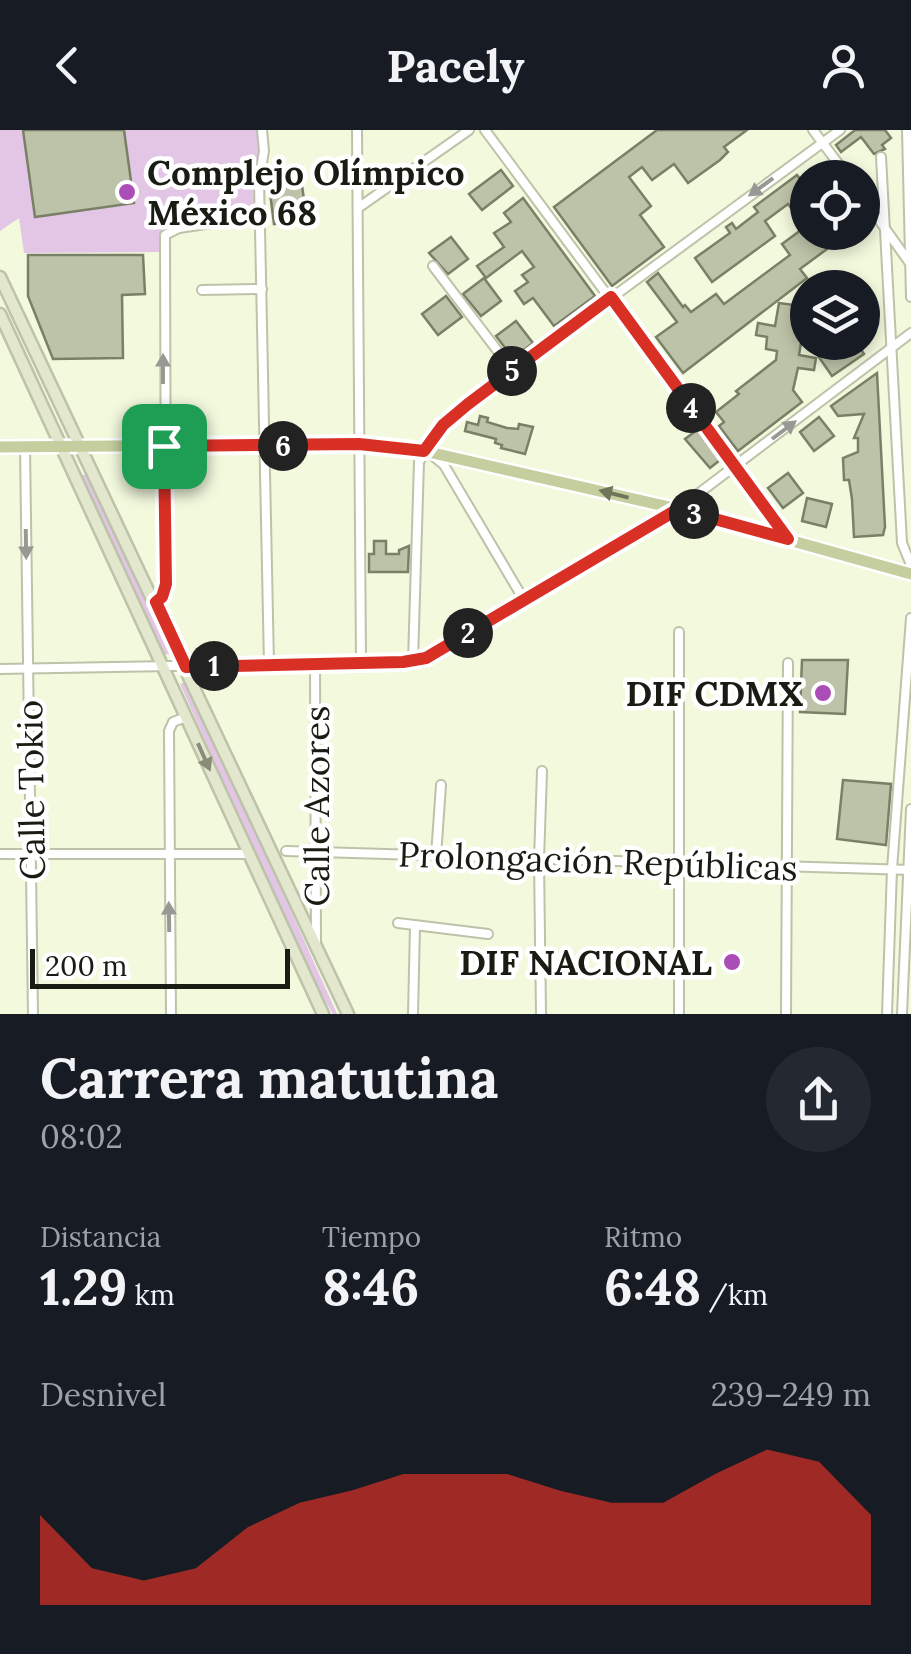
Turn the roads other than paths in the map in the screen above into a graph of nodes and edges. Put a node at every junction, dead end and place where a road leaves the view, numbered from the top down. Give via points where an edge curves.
1 (262, 130) edge
2 (357, 130) edge
3 (469, 130) edge
4 (485, 130) edge
5 (813, 130) edge
6 (840, 130) edge
7 (908, 130) edge
8 (822, 142) junction
9 (881, 157) dead end
10 (835, 160) edge
11 (358, 208) junction
12 (260, 216) junction
13 (880, 220) edge
14 (886, 228) junction
15 (910, 265) edge
16 (433, 266) dead end
17 (0, 277) edge
18 (262, 289) junction
19 (202, 290) dead end
20 (611, 297) junction
21 (911, 297) edge
22 (0, 314) edge
23 (911, 334) edge
24 (893, 347) junction
25 (513, 370) junction
26 (27, 374) junction
27 (64, 411) junction
28 (359, 444) junction
29 (164, 446) junction
30 (0, 447) edge
31 (24, 447) junction
32 (61, 447) junction
33 (82, 447) junction
34 (264, 447) junction
35 (424, 451) junction
36 (734, 468) junction
37 (678, 509) junction
38 (788, 539) junction
39 (911, 565) edge
40 (911, 574) edge
41 (524, 600) junction
42 (156, 602) junction
43 (911, 618) edge
44 (679, 632) dead end
45 (909, 651) edge
46 (413, 661) junction
47 (360, 662) junction
48 (788, 663) dead end
49 (315, 664) junction
50 (269, 665) junction
51 (186, 667) junction
52 (164, 668) junction
53 (29, 669) junction
54 (0, 670) edge
55 (186, 717) junction
56 (542, 770) dead end
57 (441, 785) dead end
58 (911, 810) edge
59 (286, 852) dead end
60 (316, 852) junction
61 (0, 854) edge
62 (31, 854) junction
63 (167, 854) junction
64 (248, 854) junction
65 (436, 856) junction
66 (539, 860) junction
67 (678, 865) junction
68 (788, 868) junction
69 (892, 870) junction
70 (908, 870) edge
71 (398, 924) dead end
72 (415, 926) junction
73 (488, 934) dead end
74 (316, 948) junction
75 (889, 950) junction
76 (904, 950) junction
77 (33, 1014) edge
78 (171, 1014) edge
79 (322, 1014) edge
80 (348, 1014) edge
81 (413, 1014) edge
82 (541, 1014) edge
83 (679, 1014) edge
84 (786, 1014) edge
85 (888, 1014) edge
86 (902, 1014) edge

1 - 12 street
2 - 11 street
3 - 11 street
4 - 20 street
5 - 8 street
6 - 8 street
7 - 15 street
8 - 10 street
8 -> 20 street
9 - 14 street
11 - 28 street
12 - 18 street
29 -> 12 street via 164,235
13 - 14 street
14 - 15 street
14 - 24 street
15 - 21 street
16 - 25 street
17 - 27 main road
18 - 19 street
18 - 34 street
20 - 25 street
20 - 36 street
22 - 26 main road
23 - 24 street
36 -> 24 street
24 - 39 street via 902,543
25 - 35 street via 459,410
26 - 27 main road via 54,420
26 - 32 main road
27 - 33 main road
28 - 34 main road
28 - 35 main road
28 - 47 street
29 - 33 main road
29 - 34 main road
29 - 42 street via 166,584
30 - 31 main road
31 - 32 main road
31 -> 53 street, Calle Tokio
32 - 33 main road
32 - 52 main road
33 - 42 main road
34 - 50 street
37 -> 35 main road
35 - 41 street via 444,465
35 - 46 street
36 - 37 street
36 - 38 street
37 - 38 main road
37 - 41 street
38 - 40 main road
41 - 46 street
42 - 51 main road
43 - 45 street
44 - 67 street
45 - 69 street
46 - 47 street
47 - 49 street
48 - 68 street
49 - 50 street
49 - 60 street, Calle Azores
50 - 51 street
51 - 52 street
51 - 74 main road
52 - 53 street
52 - 55 main road
53 - 54 street
53 - 62 street, Calle Tokio
55 - 63 street via 168,731
55 -> 64 main road
56 - 66 street
57 - 65 street
58 - 70 street
59 - 60 street, Prolongación Repúblicas
60 - 65 street, Prolongación Repúblicas
60 - 74 street, Calle Azores
61 - 62 street
62 - 63 street
62 - 77 street, Calle Tokio
63 - 64 street
78 -> 63 street
64 - 79 main road
65 - 66 street, Prolongación Repúblicas
66 - 67 street, Prolongación Repúblicas
66 - 82 street
67 - 68 street, Prolongación Repúblicas
67 - 83 street
68 - 69 street, Prolongación Repúblicas
68 - 84 street
69 - 70 street, Prolongación Repúblicas
69 - 75 street
70 - 76 street
71 - 72 street
72 - 73 street
72 - 81 street
74 - 80 main road
75 - 76 street
75 - 85 street
76 - 86 street

